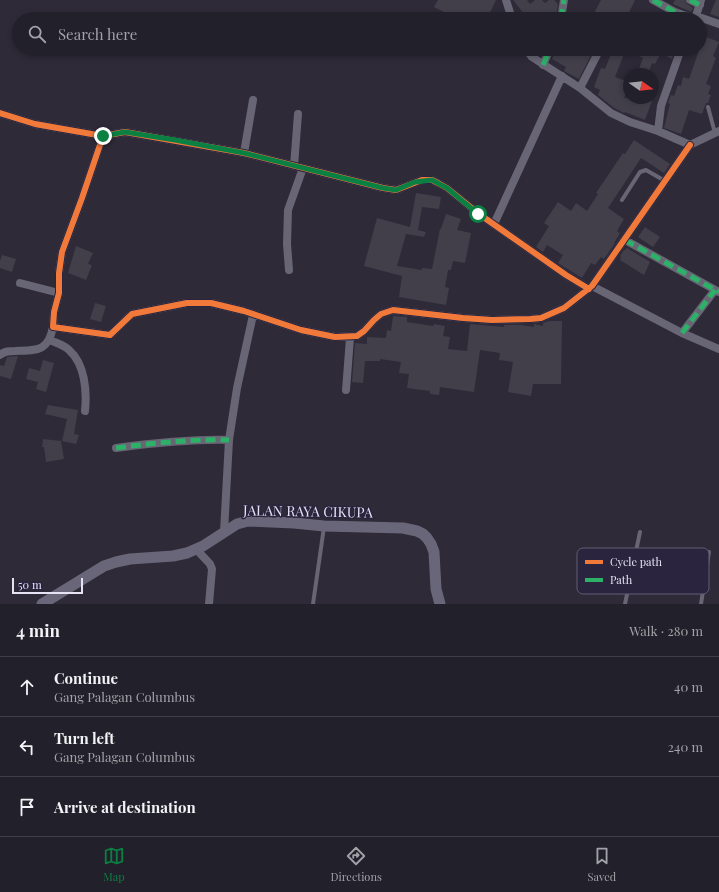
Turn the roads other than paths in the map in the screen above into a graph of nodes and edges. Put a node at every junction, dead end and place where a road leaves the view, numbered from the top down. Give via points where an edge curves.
1 (506, 0) edge
2 (564, 0) edge
3 (653, 0) edge
4 (690, 0) edge
5 (701, 2) edge
6 (510, 12) edge
7 (562, 12) edge
8 (678, 12) edge
9 (697, 12) edge
10 (707, 21) edge
11 (719, 24) edge
12 (531, 56) edge
13 (547, 56) edge
14 (596, 56) edge
15 (679, 56) edge
16 (543, 65) junction
17 (562, 76) junction
18 (580, 88) junction
19 (253, 100) dead end
20 (708, 107) dead end
21 (0, 113) edge
22 (298, 114) dead end
23 (658, 131) junction
24 (717, 132) edge
25 (103, 136) junction
26 (690, 145) junction
27 (244, 153) junction
28 (294, 166) junction
29 (303, 168) junction
30 (665, 181) junction
31 (622, 200) dead end
32 (494, 224) junction
33 (625, 240) junction
34 (289, 270) dead end
35 (20, 283) dead end
36 (591, 288) junction
37 (717, 291) edge
38 (59, 293) junction
39 (253, 315) junction
40 (53, 327) junction
41 (682, 333) junction
42 (350, 338) junction
43 (50, 340) junction
44 (719, 349) edge
45 (0, 355) edge
46 (346, 390) dead end
47 (85, 411) dead end
48 (229, 444) junction
49 (116, 448) dead end
50 (324, 526) junction
51 (224, 532) junction
52 (640, 532) dead end
53 (637, 548) edge
54 (196, 549) junction
55 (627, 594) edge
56 (703, 594) edge
57 (42, 604) edge
58 (209, 604) edge
59 (313, 604) edge
60 (440, 604) edge
61 (625, 604) edge
62 (701, 604) edge

1 - 6 street
2 - 7 street
3 - 8 street
4 - 5 street
5 - 9 street
10 - 11 street
12 - 16 street
13 - 16 street
14 - 18 street
15 - 23 street via 661,106
16 - 17 street
17 - 18 street
17 - 32 street
18 - 23 street via 611,113
19 - 27 street
20 - 24 lane
21 - 25 street via 35,124
22 - 28 street
23 - 26 street
24 - 26 street
25 - 27 street via 125,132
25 - 38 street via 62,252
26 - 30 street
27 - 28 street
28 - 29 street
29 - 32 street via 396,190 415,182 432,180 447,188
29 - 34 street via 288,210
30 - 31 lane via 643,170
30 - 33 street
32 - 36 street via 566,275
33 - 36 street
33 - 37 street
35 - 38 street
36 - 41 street
36 - 42 street via 564,308 541,318 492,320 393,310 381,314 364,331
37 - 41 street
38 - 40 street
39 - 40 street via 211,303 187,303 132,314 110,335
39 - 42 street via 326,336
39 - 48 street
40 - 43 street
41 - 44 street
42 - 46 street
43 - 45 street via 42,348 5,352
43 - 47 street via 64,346 74,356 83,374 87,393
48 - 49 street via 201,439
48 - 51 street
50 - 51 main road, JALAN RAYA CIKUPA via 248,521
50 - 59 lane
50 - 60 main road, JALAN RAYA CIKUPA via 402,528 423,534 434,552 436,589
51 - 54 main road, JALAN RAYA CIKUPA
52 - 53 lane
54 - 57 main road, JALAN RAYA CIKUPA via 173,556 130,559 104,566
54 - 58 street via 212,569
55 - 61 lane
56 - 62 lane

